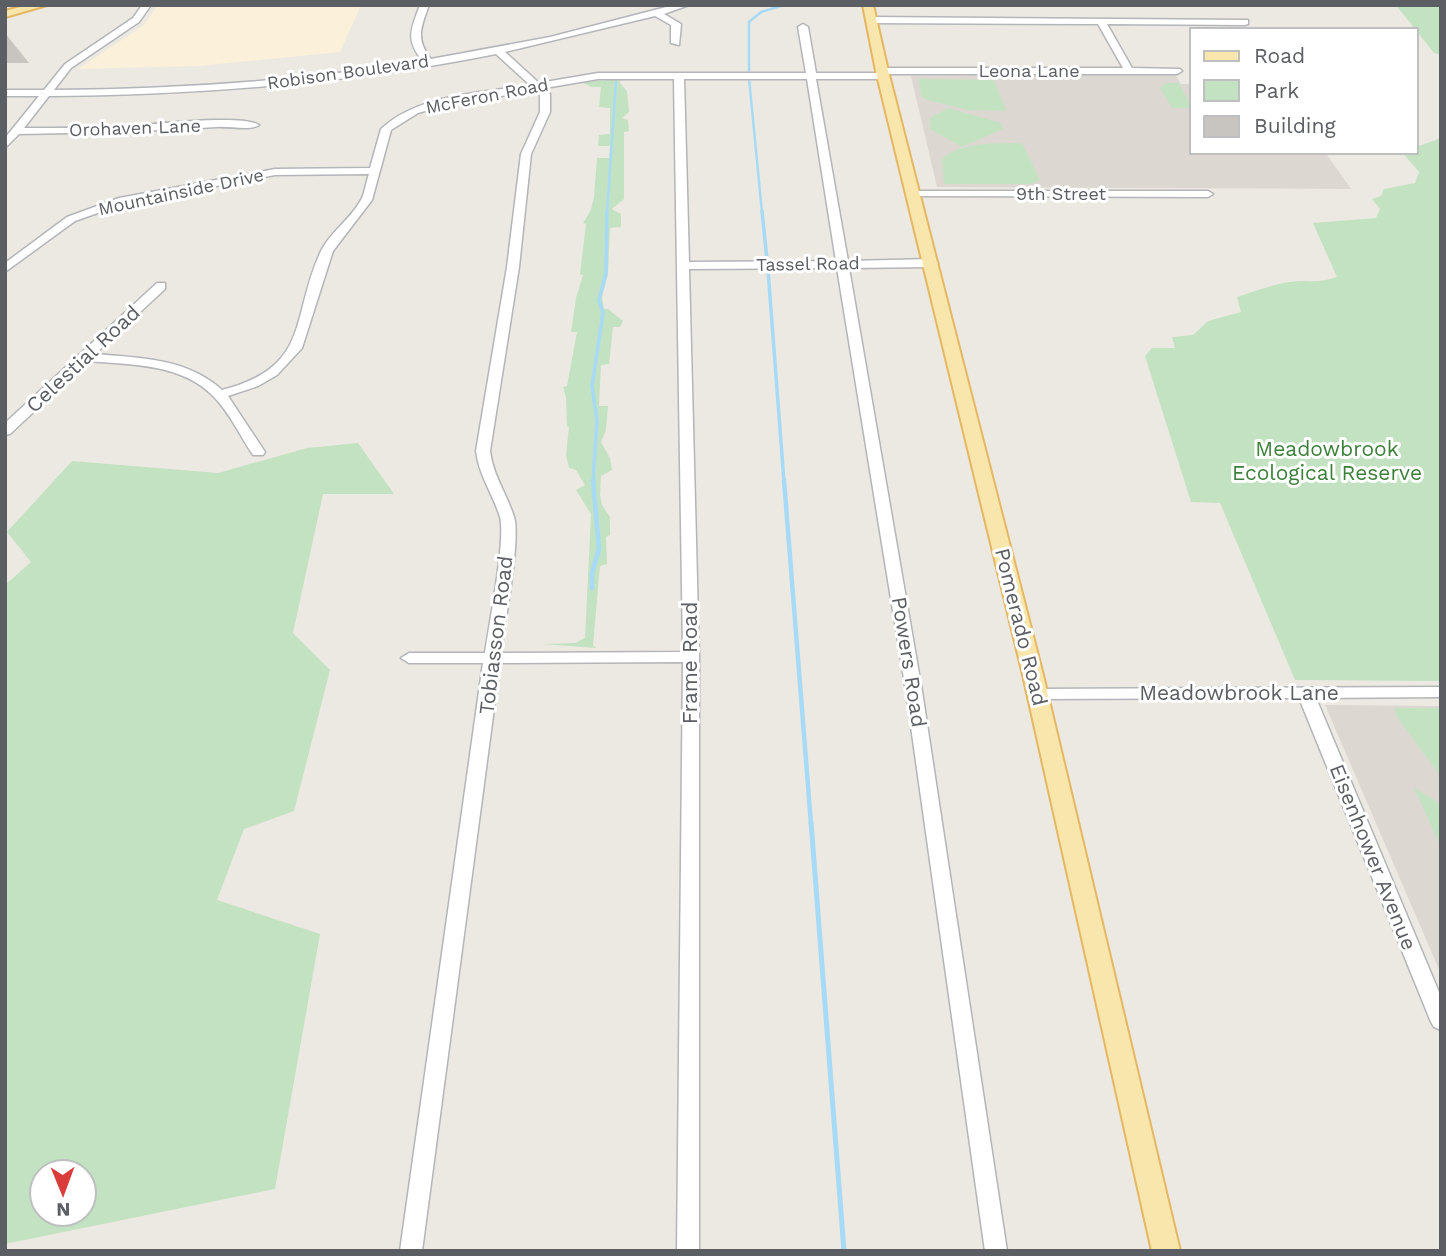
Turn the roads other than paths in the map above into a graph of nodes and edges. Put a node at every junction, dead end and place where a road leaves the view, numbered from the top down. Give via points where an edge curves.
1 (16, 5) edge
2 (42, 5) edge
3 (147, 5) edge
4 (425, 5) edge
5 (685, 5) edge
6 (868, 5) edge
7 (5, 8) edge
8 (656, 13) junction
9 (5, 14) edge
10 (871, 20) junction
11 (1101, 22) junction
12 (1245, 22) dead end
13 (803, 27) dead end
14 (676, 43) dead end
15 (497, 49) junction
16 (427, 61) junction
17 (1129, 71) junction
18 (1177, 71) dead end
19 (883, 74) junction
20 (679, 75) junction
21 (810, 76) junction
22 (538, 86) junction
23 (5, 93) edge
24 (47, 93) junction
25 (254, 125) dead end
26 (16, 131) junction
27 (5, 145) edge
28 (375, 172) junction
29 (914, 194) junction
30 (1208, 194) dead end
31 (932, 263) junction
32 (841, 264) junction
33 (684, 266) junction
34 (5, 269) edge
35 (161, 286) dead end
36 (86, 357) junction
37 (220, 394) junction
38 (5, 431) edge
39 (258, 452) dead end
40 (691, 657) junction
41 (409, 658) dead end
42 (494, 658) junction
43 (1305, 692) junction
44 (1441, 692) edge
45 (1037, 694) junction
46 (1441, 1022) edge
47 (411, 1251) edge
48 (688, 1251) edge
49 (996, 1251) edge
50 (1166, 1251) edge

1 - 7 main road
2 - 9 main road
3 - 24 street via 136,20 70,64
4 - 16 street via 414,36 415,46
5 - 8 street, Robison Boulevard
6 - 10 main road, Pomerado Road
8 - 14 street via 676,24
8 - 15 street, Robison Boulevard
10 - 11 street via 1064,18
10 - 19 main road, Pomerado Road
11 - 12 street
11 - 17 street
13 - 21 street, Powers Road
15 - 16 street, Robison Boulevard
15 - 22 street
16 - 24 street, Robison Boulevard via 327,77 182,91
17 - 18 street, Leona Lane
17 - 19 street, Leona Lane
19 - 21 street, McFeron Road
19 - 29 main road, Pomerado Road
20 - 21 street, McFeron Road
20 - 22 street, McFeron Road via 598,76
20 - 33 street, Frame Road
21 - 32 street, Powers Road
22 - 28 street, McFeron Road via 414,111 386,130
22 - 42 street, Tobiasson Road via 547,103 526,154 483,451 485,469 508,519
23 - 24 street, Robison Boulevard
24 - 26 street
25 - 26 street, Orohaven Lane
26 - 27 street
28 - 34 street, Mountainside Drive via 275,173 123,200 71,219
28 - 37 street, McFeron Road via 364,205 327,250 296,348 288,360 269,376
29 - 30 street, 9th Street
29 - 31 main road, Pomerado Road
31 - 32 street, Tassel Road
31 - 45 main road, Pomerado Road
32 - 33 street, Tassel Road
32 - 49 street, Powers Road via 914,691
33 - 40 street, Frame Road
35 - 36 street, Celestial Road
36 - 37 street via 164,365 193,375
36 - 38 street, Celestial Road
37 - 39 street
40 - 42 street
40 - 48 street, Frame Road
41 - 42 street
42 - 47 street, Tobiasson Road
43 - 44 street, Meadowbrook Lane
43 - 45 street, Meadowbrook Lane
43 - 46 street, Eisenhower Avenue
45 - 50 main road, Pomerado Road

